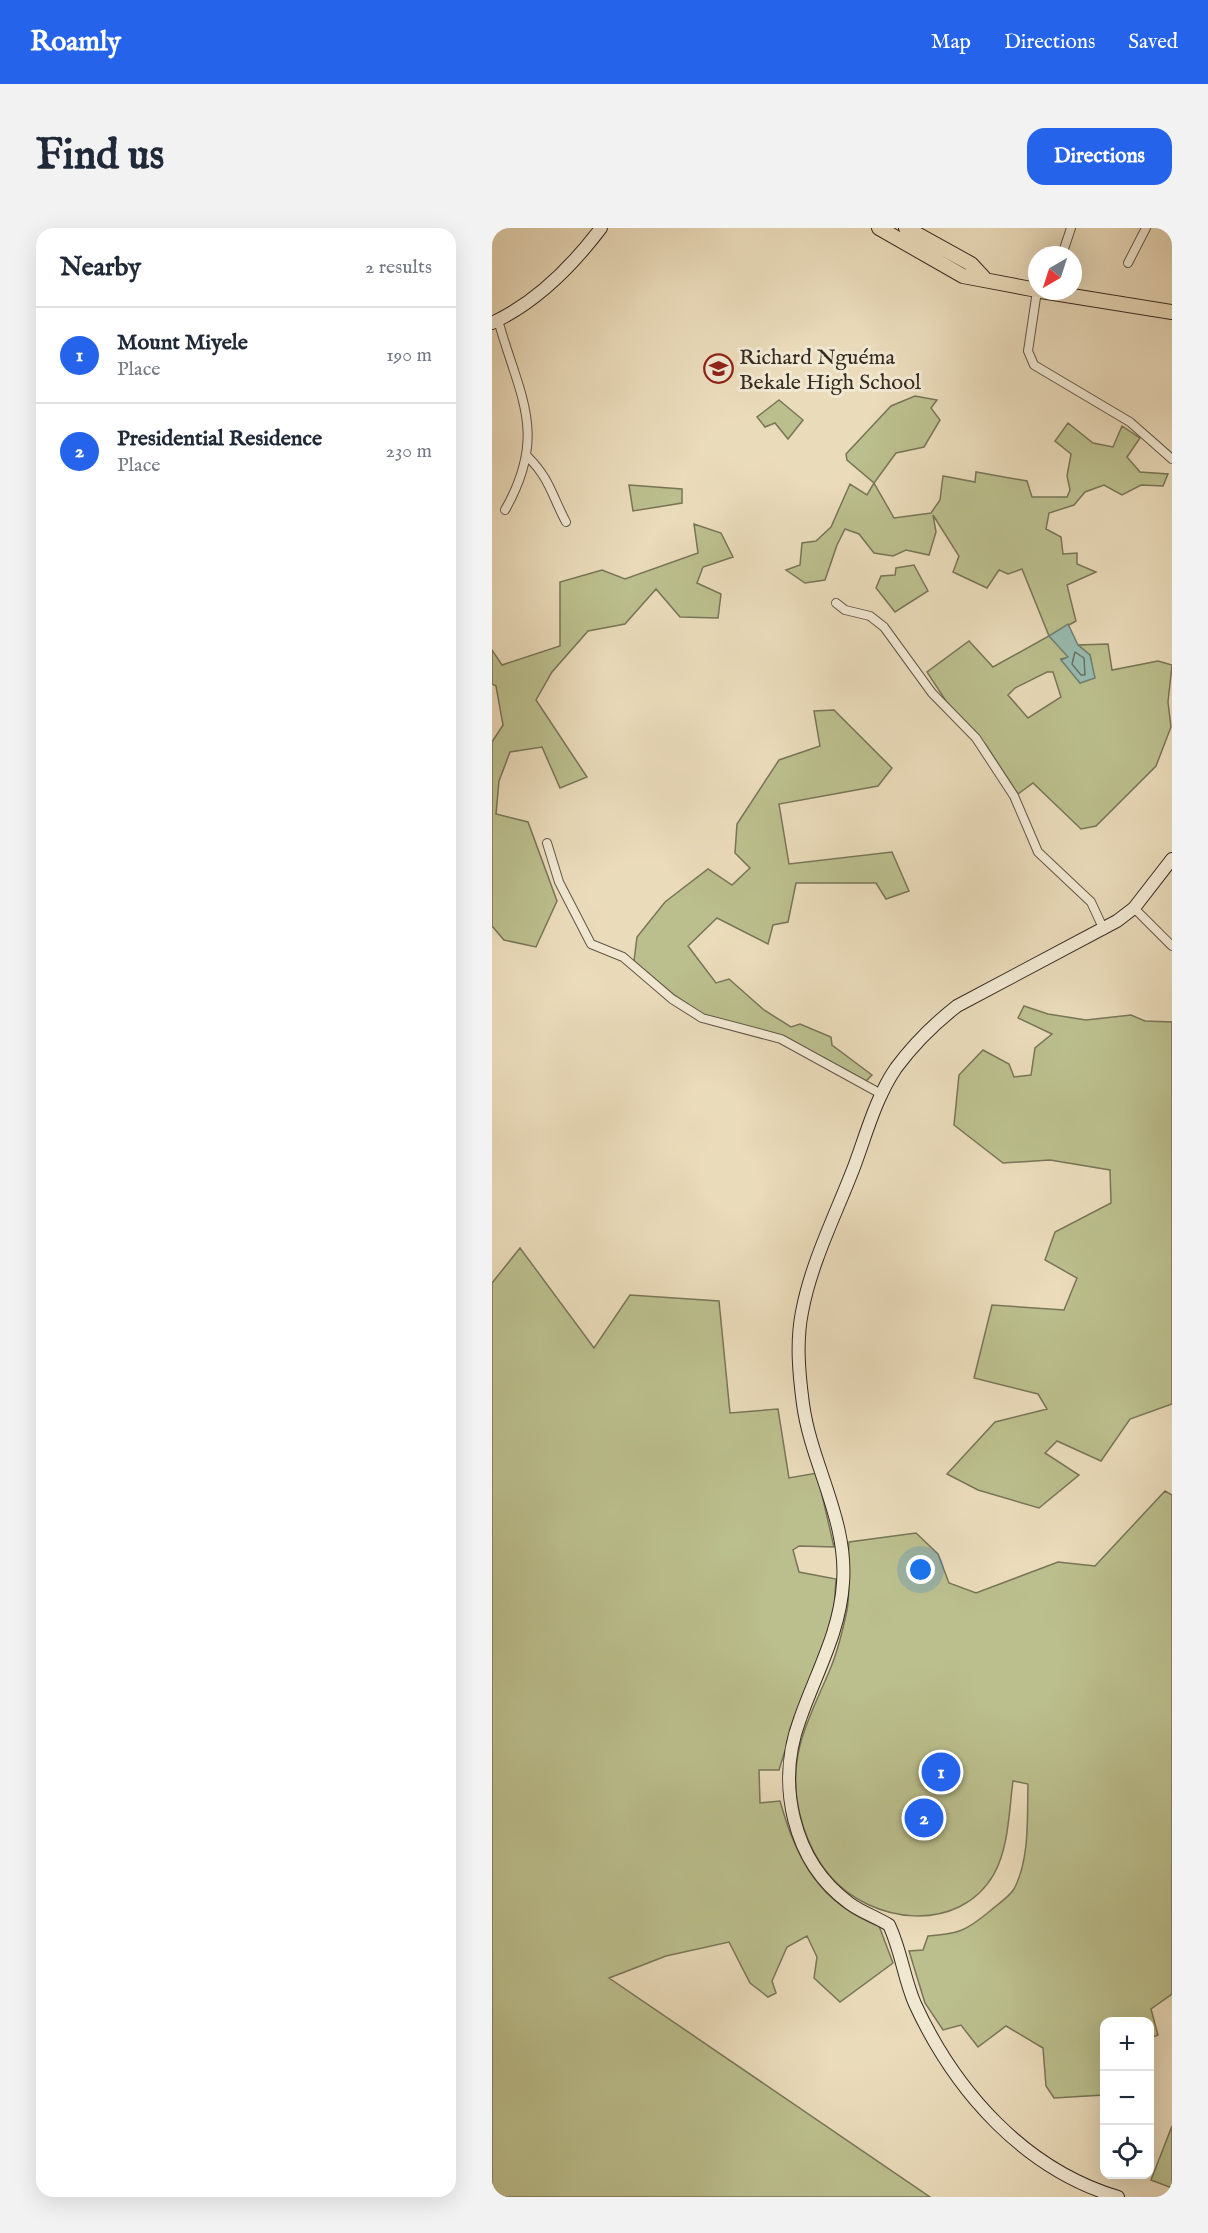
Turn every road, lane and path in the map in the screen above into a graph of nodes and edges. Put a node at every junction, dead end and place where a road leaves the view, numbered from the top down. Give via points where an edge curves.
1 (601, 228) edge
2 (879, 228) edge
3 (906, 228) edge
4 (1071, 228) edge
5 (1146, 228) edge
6 (1065, 246) edge
7 (1128, 263) dead end
8 (984, 278) junction
9 (1028, 288) edge
10 (1082, 297) edge
11 (1041, 300) edge
12 (1172, 312) edge
13 (495, 321) edge
14 (528, 457) junction
15 (1172, 459) edge
16 (506, 510) dead end
17 (566, 522) dead end
18 (836, 603) dead end
19 (547, 843) dead end
20 (1172, 859) edge
21 (1134, 908) junction
22 (1104, 930) junction
23 (1172, 946) edge
24 (883, 1095) junction
25 (1118, 2197) edge

1 - 13 street via 583,252 551,281
2 - 8 main road via 963,276
3 - 8 main road via 971,264
4 - 6 street
5 - 7 street
8 - 9 main road
10 - 12 main road
11 - 15 street via 1028,351 1034,365 1131,422
13 - 14 street via 526,405
14 - 16 street
14 - 17 street via 549,482
18 - 22 street via 870,616 884,627 932,693 976,738 1014,796 1038,852 1090,902
19 - 24 street via 559,882 591,944 623,957 672,999 702,1018 781,1039
20 - 21 street
21 - 22 street
21 - 23 street
22 - 24 street via 957,1006 936,1022 896,1068
24 - 25 street via 801,1313 803,1406 840,1537 843,1582 837,1625 792,1747 788,1791 791,1814 817,1871 850,1904 889,1925 914,2002 935,2043 995,2122 1046,2164 1078,2182

